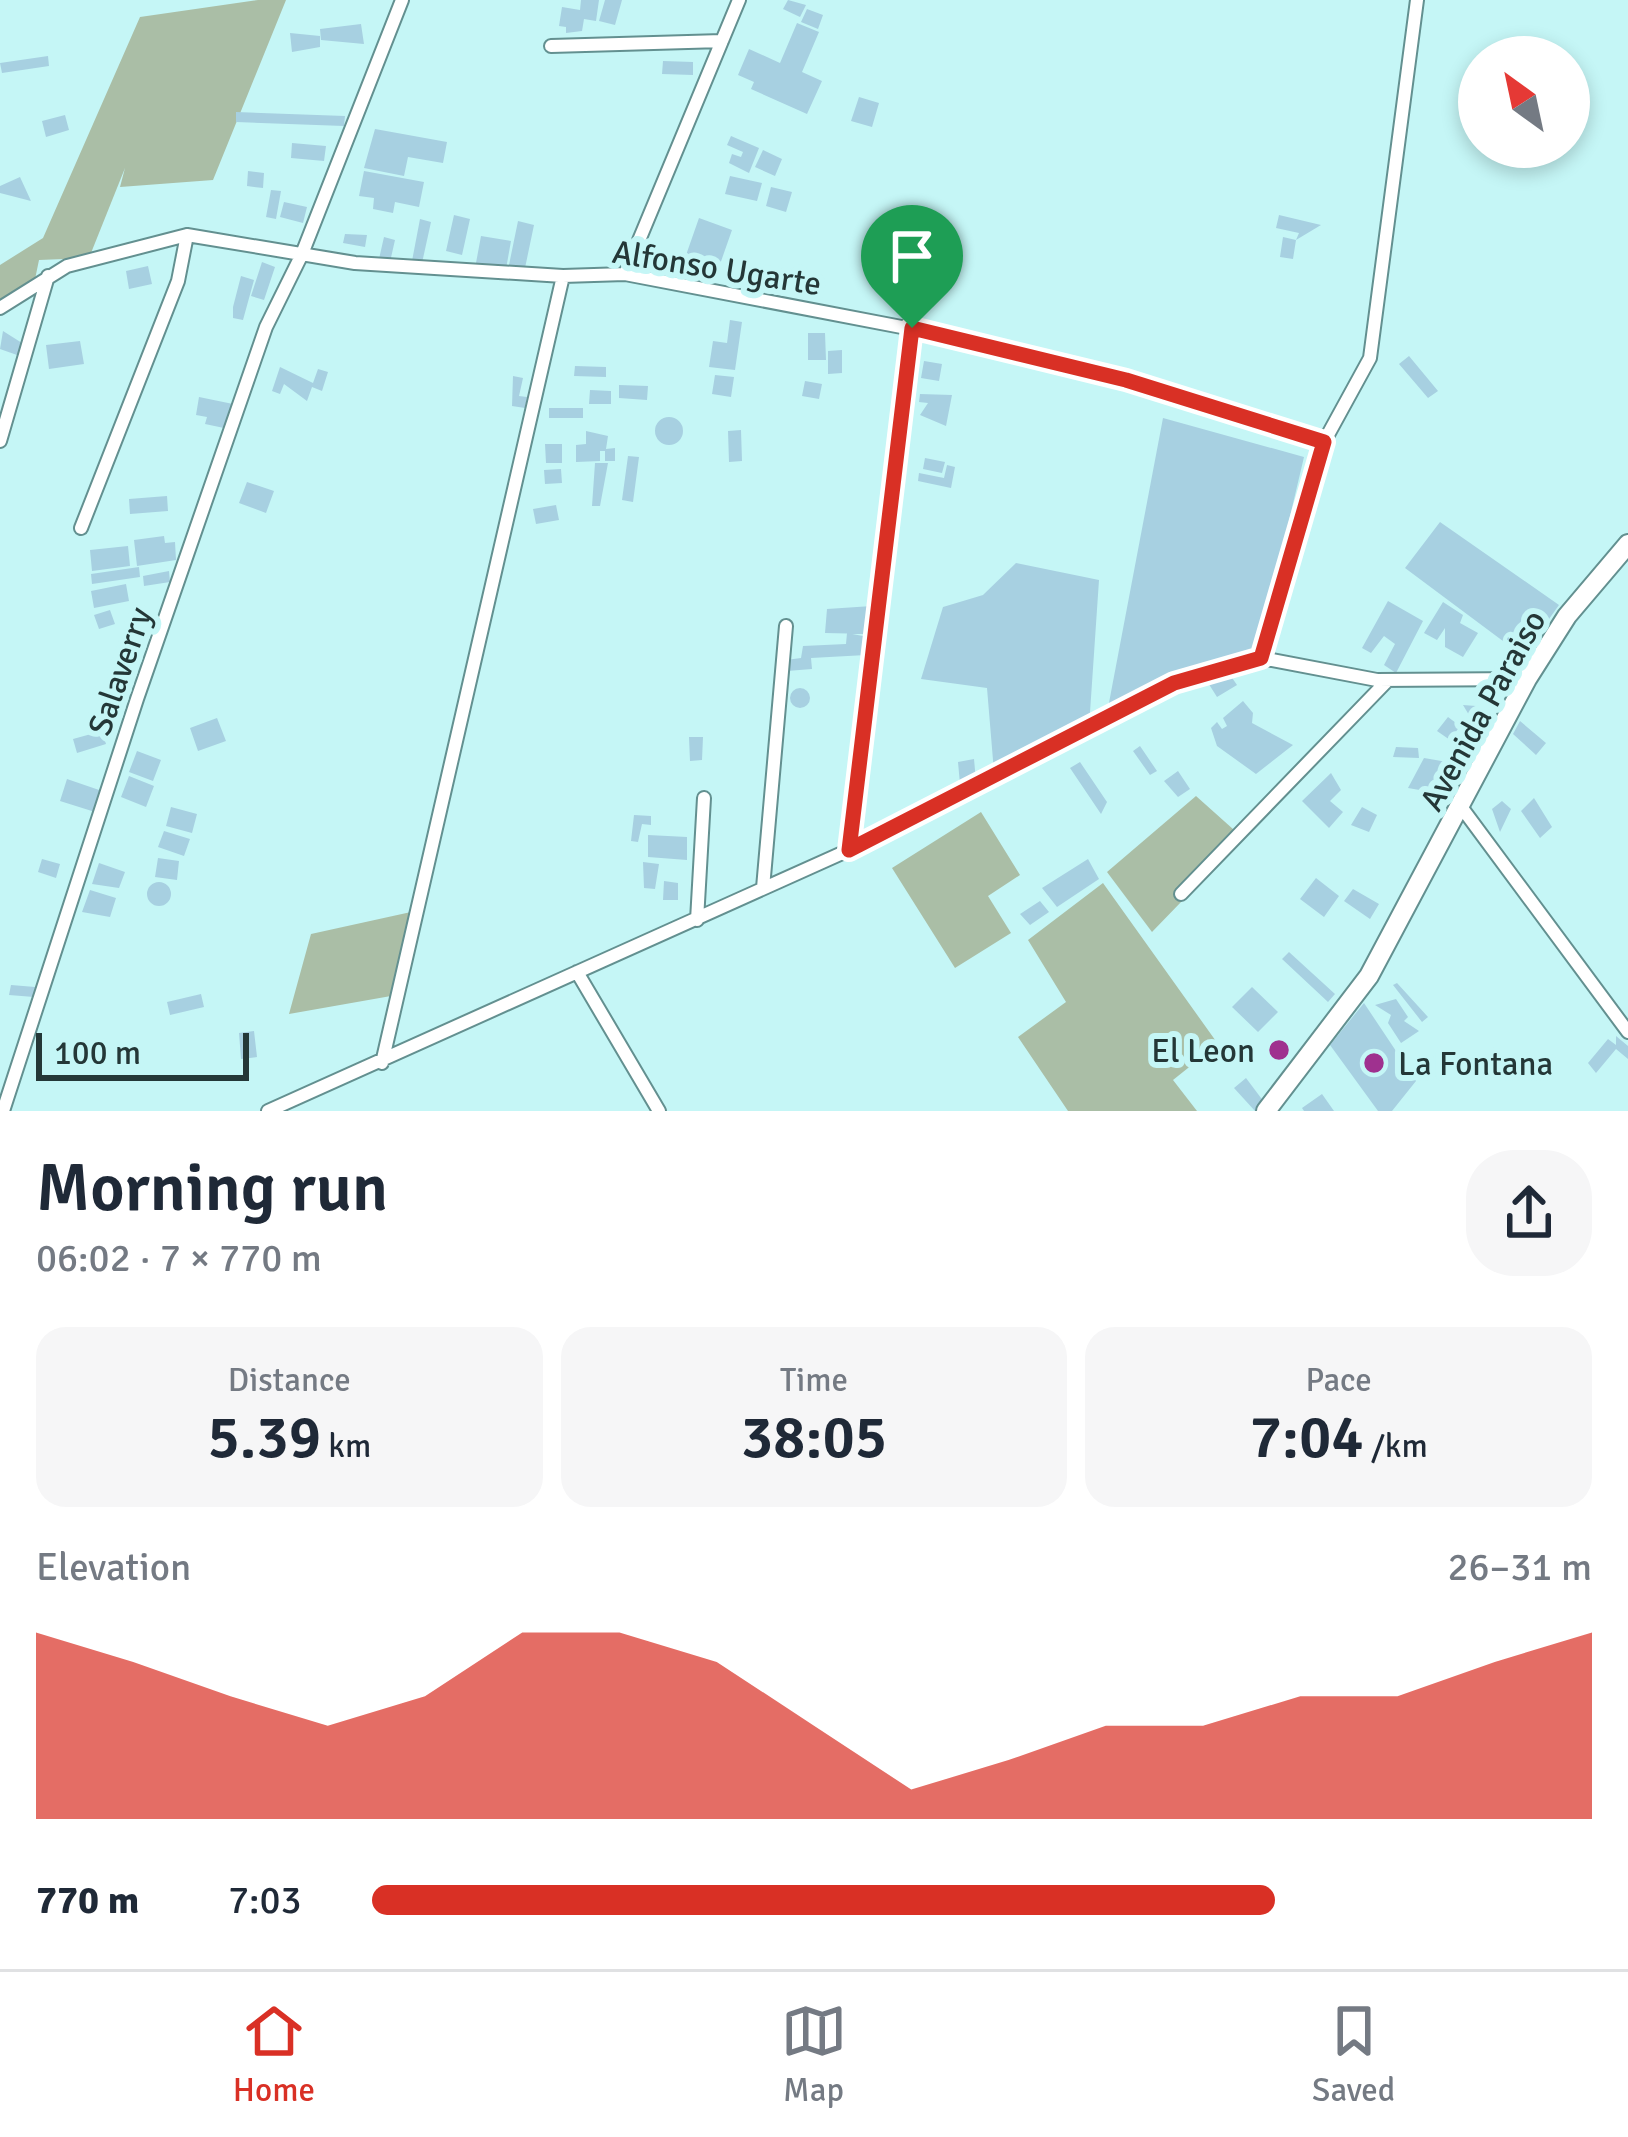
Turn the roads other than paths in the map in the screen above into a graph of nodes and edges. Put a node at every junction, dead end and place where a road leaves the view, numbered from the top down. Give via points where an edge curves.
1 (402, 0) edge
2 (740, 0) edge
3 (1417, 0) edge
4 (722, 41) junction
5 (551, 46) dead end
6 (187, 235) junction
7 (302, 254) junction
8 (625, 274) junction
9 (48, 275) junction
10 (563, 276) junction
11 (0, 308) edge
12 (912, 328) junction
13 (0, 441) edge
14 (1324, 442) junction
15 (81, 528) dead end
16 (1626, 548) edge
17 (786, 626) dead end
18 (1261, 658) junction
19 (1527, 679) junction
20 (1387, 681) junction
21 (704, 798) dead end
22 (1462, 808) junction
23 (849, 850) junction
24 (764, 888) junction
25 (1181, 894) dead end
26 (697, 920) junction
27 (577, 972) junction
28 (1628, 1032) edge
29 (382, 1063) junction
30 (3, 1111) edge
31 (268, 1111) edge
32 (658, 1111) edge
33 (1266, 1111) edge

1 - 7 street, Salaverry
2 - 4 street
3 - 14 street via 1370,358
4 - 5 street
4 - 8 street
6 - 7 street, Alfonso Ugarte
6 - 9 street
6 - 15 street via 178,281
7 - 10 street, Alfonso Ugarte
7 - 30 street, Salaverry via 242,394
8 - 10 street, Alfonso Ugarte
8 - 12 street, Alfonso Ugarte
9 - 11 street
9 - 13 street
10 - 29 street
12 - 14 street, Alfonso Ugarte via 1126,380
12 - 23 street
14 - 18 street
16 - 19 main road, Avenida Paraiso via 1567,616
17 - 24 street
18 - 20 street
18 - 23 street via 1174,683
19 - 20 street
19 - 22 main road, Avenida Paraiso
20 - 25 street
21 - 26 street
22 - 28 street
22 - 33 main road, Avenida Paraiso via 1370,976
23 - 24 street
24 - 26 street
26 - 27 street
27 - 29 street
27 - 32 street
29 - 31 street

